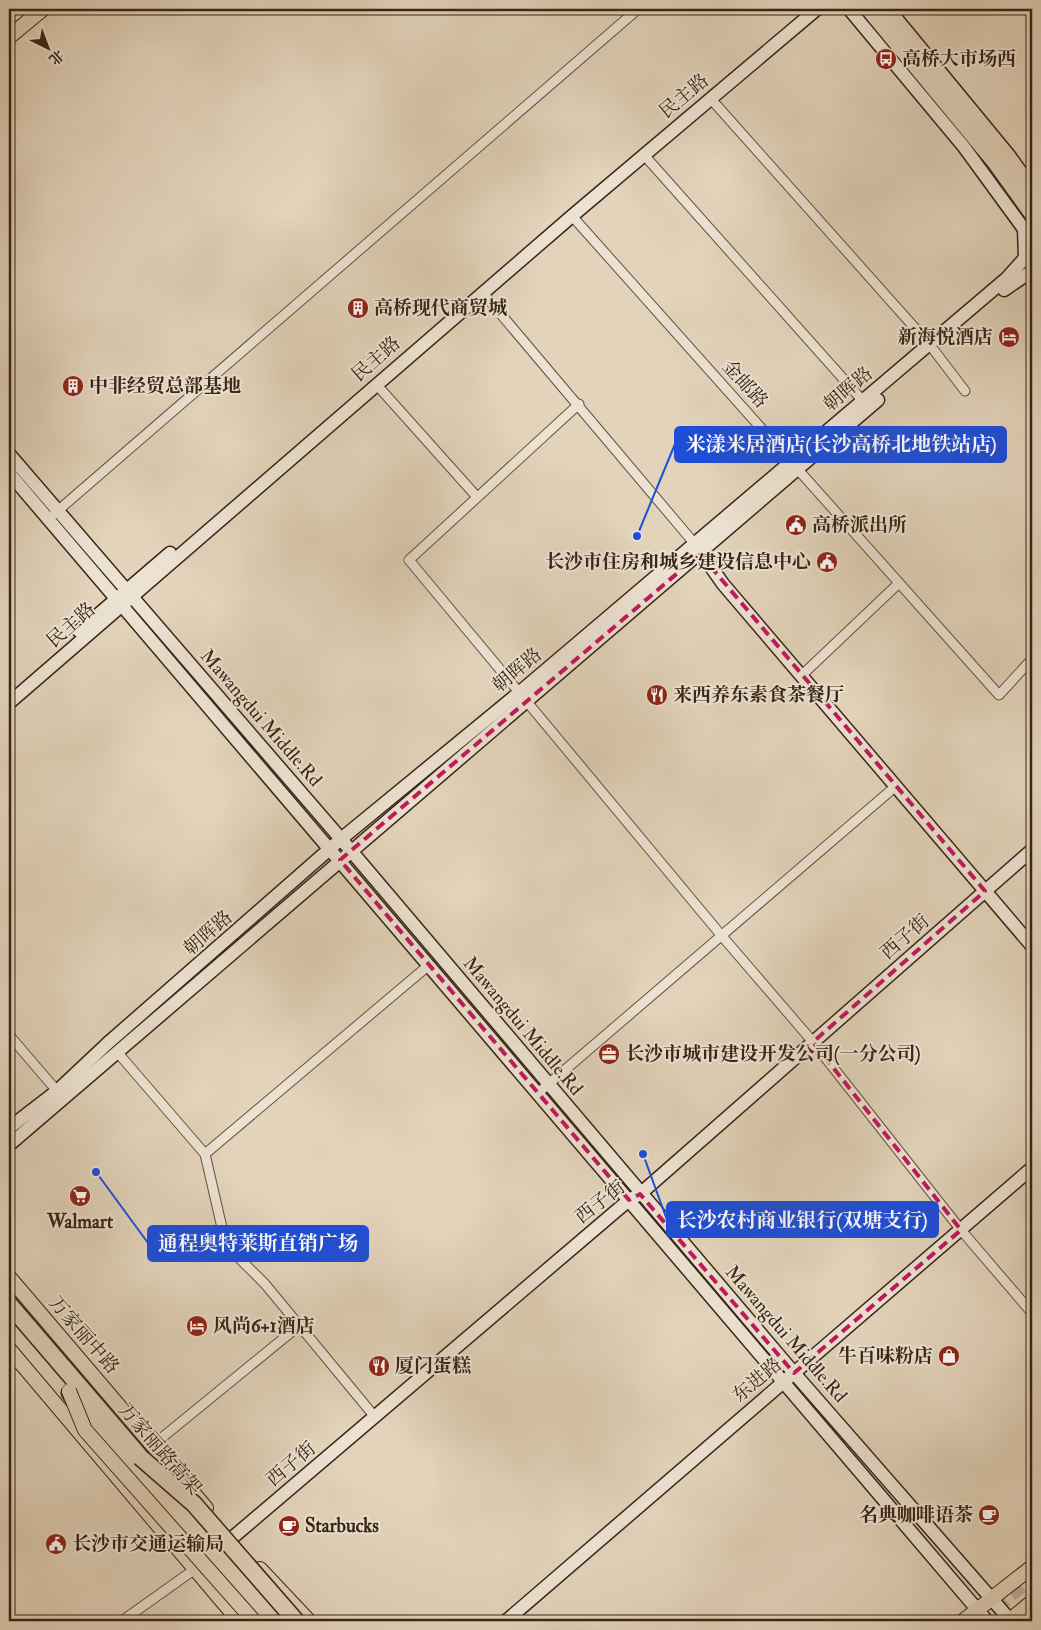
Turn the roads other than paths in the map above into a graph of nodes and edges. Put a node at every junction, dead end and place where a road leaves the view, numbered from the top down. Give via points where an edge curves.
1 (18, 9) edge
2 (43, 9) edge
3 (638, 9) edge
4 (803, 9) edge
5 (816, 9) edge
6 (849, 9) edge
7 (869, 9) edge
8 (886, 9) edge
9 (9, 16) edge
10 (9, 38) edge
11 (710, 98) junction
12 (644, 155) junction
13 (1032, 191) edge
14 (1032, 213) edge
15 (572, 216) junction
16 (1024, 229) junction
17 (1032, 240) edge
18 (1032, 271) edge
19 (483, 293) junction
20 (932, 348) junction
21 (376, 384) junction
22 (965, 391) dead end
23 (863, 401) junction
24 (579, 404) junction
25 (9, 454) edge
26 (795, 464) junction
27 (9, 473) edge
28 (477, 497) junction
29 (53, 515) junction
30 (697, 548) junction
31 (899, 583) junction
32 (124, 598) junction
33 (1032, 659) edge
34 (802, 676) junction
35 (9, 692) edge
36 (524, 696) junction
37 (9, 703) edge
38 (896, 786) junction
39 (341, 839) junction
40 (1032, 850) edge
41 (351, 851) junction
42 (335, 855) junction
43 (985, 891) junction
44 (721, 935) junction
45 (1032, 946) edge
46 (429, 965) junction
47 (9, 1035) edge
48 (813, 1042) junction
49 (118, 1053) junction
50 (542, 1089) junction
51 (57, 1091) junction
52 (9, 1128) edge
53 (9, 1145) edge
54 (205, 1154) junction
55 (1032, 1168) edge
56 (635, 1197) junction
57 (961, 1230) junction
58 (9, 1277) edge
59 (9, 1304) edge
60 (1032, 1313) edge
61 (9, 1321) edge
62 (300, 1324) junction
63 (9, 1348) edge
64 (794, 1373) junction
65 (783, 1382) junction
66 (68, 1391) junction
67 (375, 1416) junction
68 (153, 1445) junction
69 (140, 1457) junction
70 (232, 1538) junction
71 (1032, 1567) edge
72 (195, 1570) junction
73 (1032, 1573) edge
74 (1032, 1578) edge
75 (991, 1598) junction
76 (1032, 1602) edge
77 (978, 1610) junction
78 (122, 1621) edge
79 (239, 1621) edge
80 (254, 1621) edge
81 (266, 1621) edge
82 (281, 1621) edge
83 (296, 1621) edge
84 (309, 1621) edge
85 (506, 1621) edge
86 (963, 1621) edge
87 (987, 1621) edge
88 (1010, 1621) edge

1 - 9 highway
2 - 10 main road
3 - 29 street
4 - 32 street, 民主路
5 - 11 street, 民主路
6 - 16 street via 964,147
7 - 14 highway
8 - 13 highway
11 - 12 street, 民主路
11 - 20 street
12 - 15 street, 民主路
12 - 23 street
15 - 19 street, 民主路
15 - 26 street, 金邮路
16 - 17 street
16 - 20 street, 朝晖路 via 1025,258 1008,278
18 - 20 street, 朝晖路
19 - 21 street, 民主路
19 - 24 street
20 - 22 street
20 - 23 street, 朝晖路
20 - 26 street, 朝晖路
21 - 28 street
21 - 32 street, 民主路
23 - 26 street, 朝晖路
24 - 28 street
24 - 30 street
25 - 29 street, Mawangdui Middle.Rd
26 - 30 street, 朝晖路
26 - 31 street, 金邮路
27 - 29 street, Mawangdui Middle.Rd
28 - 36 street via 409,560
29 - 32 street, Mawangdui Middle.Rd
30 - 34 street
30 - 36 street, 朝晖路
31 - 33 street, 金邮路 via 999,695
31 - 34 street
32 - 35 street, 民主路
32 - 37 street, 民主路
32 - 39 street, Mawangdui Middle.Rd
32 - 42 street, Mawangdui Middle.Rd
34 - 38 street
36 - 39 street, 朝晖路
36 - 41 street, 朝晖路
36 - 44 street
38 - 43 street
38 - 44 street
39 - 41 street, Mawangdui Middle.Rd
39 - 42 street, 朝晖路
40 - 43 street, 西子街
41 - 42 street, 朝晖路
41 - 50 street, Mawangdui Middle.Rd
42 - 46 street, Mawangdui Middle.Rd
42 - 49 street, 朝晖路
42 - 51 street, 朝晖路 via 108,1043
43 - 45 street
43 - 48 street, 西子街
44 - 48 street
44 - 50 street
46 - 50 street, Mawangdui Middle.Rd
46 - 54 street
47 - 51 street
48 - 56 street, 西子街
48 - 57 street
49 - 53 street, 朝晖路
49 - 54 street
50 - 56 street, Mawangdui Middle.Rd
51 - 52 street, 朝晖路
54 - 62 street via 226,1245 232,1254 253,1270
55 - 57 street, 东进路
56 - 64 street, Mawangdui Middle.Rd
56 - 65 street, Mawangdui Middle.Rd
56 - 67 street, 西子街
57 - 60 street
57 - 64 street, 东进路
58 - 68 main road, 万家丽中路
59 - 69 highway, 万家丽路高架
61 - 66 highway, 万家丽路高架
62 - 67 street
62 - 68 street
63 - 72 main road
64 - 65 street, 东进路
64 - 75 street, Mawangdui Middle.Rd
65 - 77 street, Mawangdui Middle.Rd
65 - 85 street, 东进路
66 - 80 main road, bridge via 86,1430
66 - 81 highway, 万家丽路高架, bridge
67 - 70 street, 西子街
68 - 70 main road, 万家丽中路
69 - 82 highway, 万家丽路高架, bridge
69 - 83 highway, bridge via 194,1504
70 - 84 main road, 万家丽中路
71 - 75 main road
72 - 78 street
72 - 79 main road
73 - 74 main road
75 - 77 main road
75 - 88 street, Mawangdui Middle.Rd
76 - 88 main road
77 - 86 main road
77 - 87 street, Mawangdui Middle.Rd

